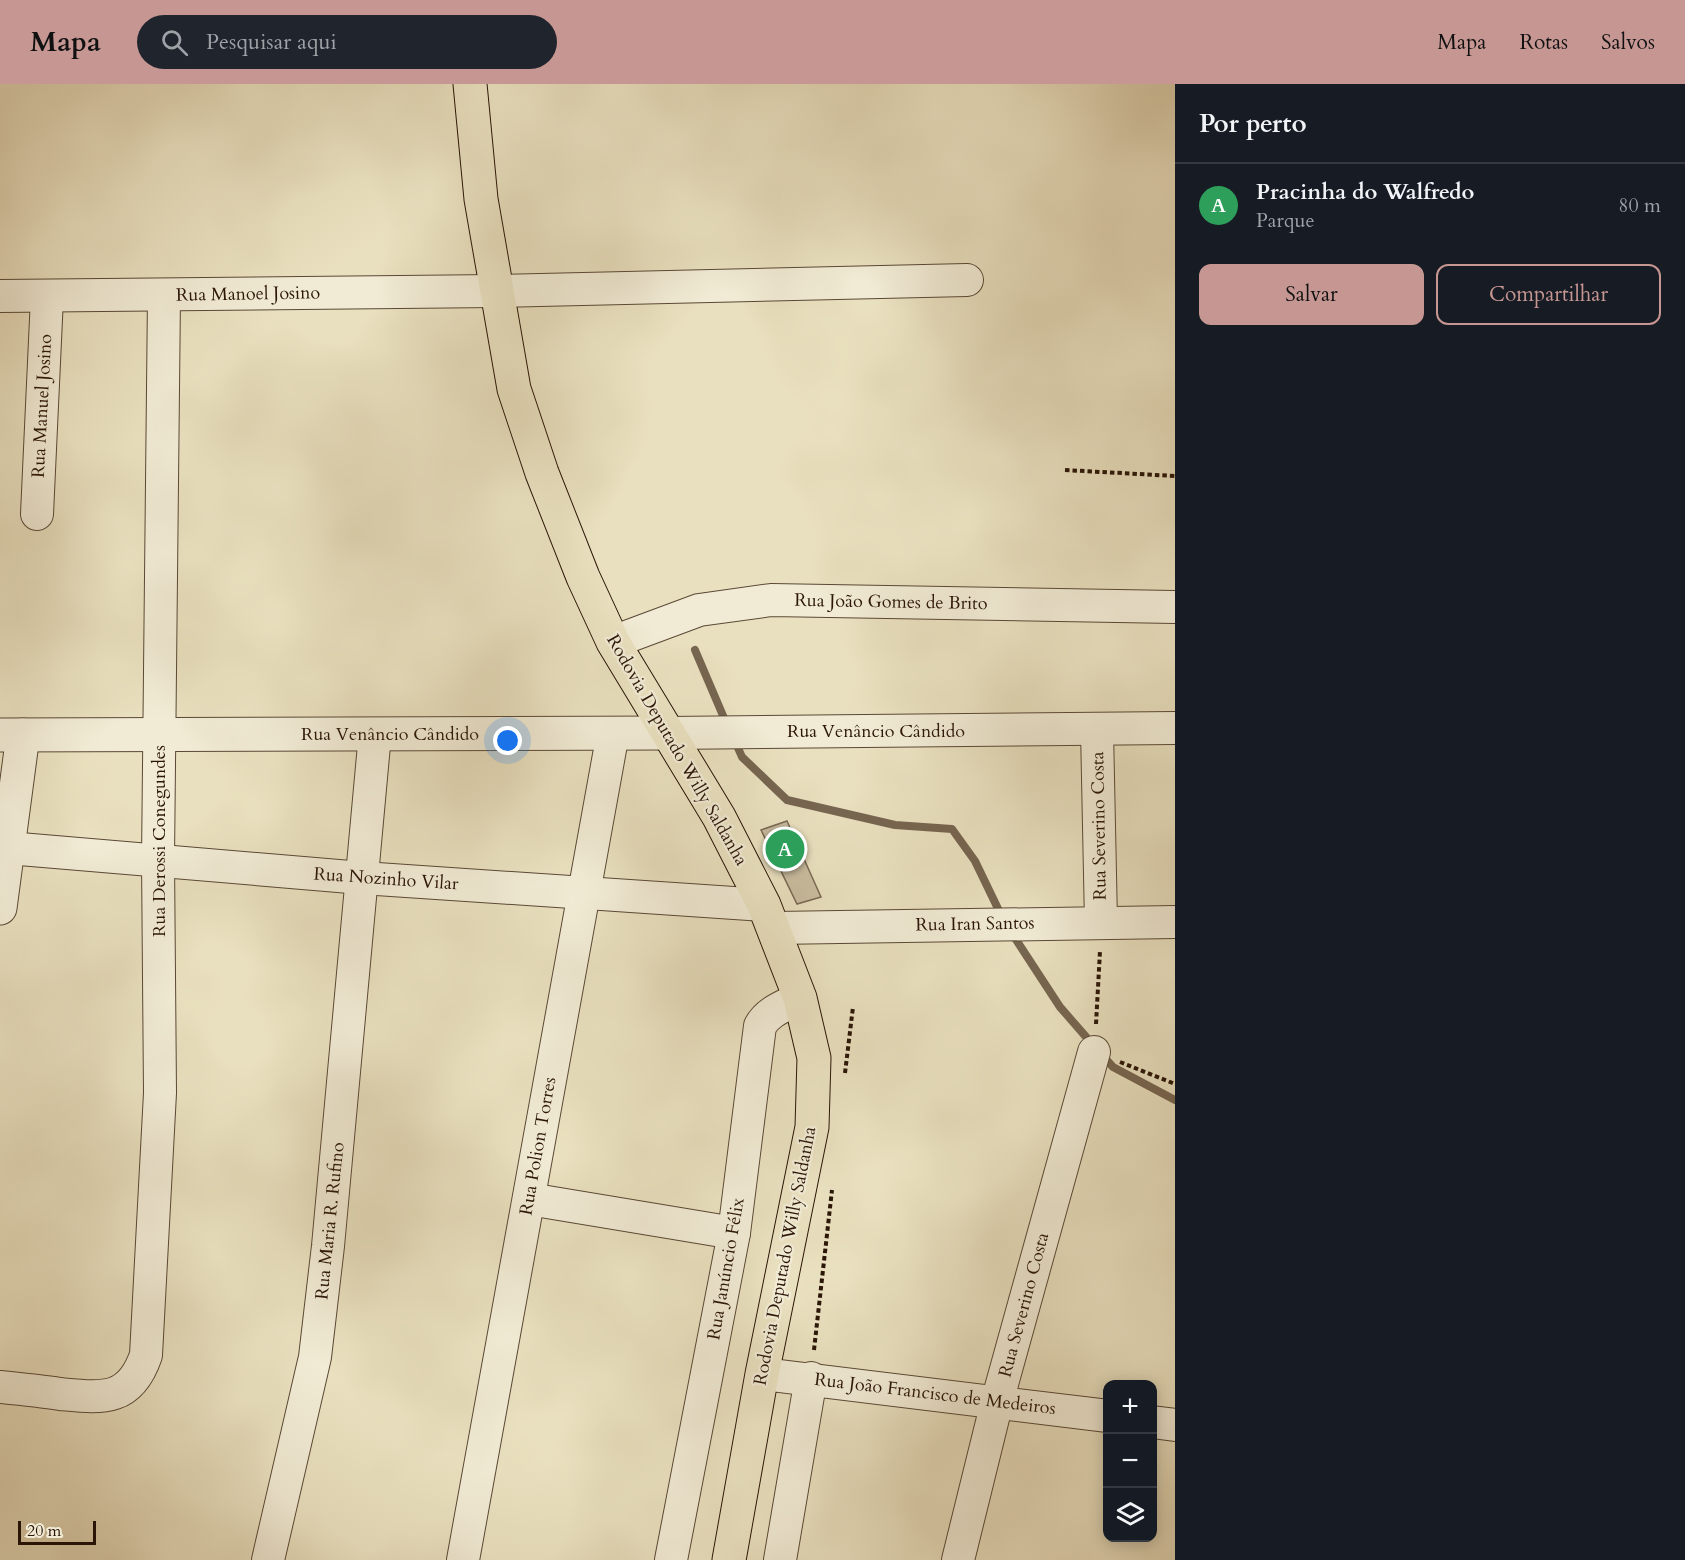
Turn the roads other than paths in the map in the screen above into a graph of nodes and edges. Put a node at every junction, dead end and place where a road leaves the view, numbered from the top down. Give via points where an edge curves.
1 (470, 84) edge
2 (967, 280) dead end
3 (496, 291) junction
4 (164, 295) junction
5 (0, 296) edge
6 (47, 297) junction
7 (37, 514) dead end
8 (1175, 607) edge
9 (613, 642) junction
10 (1175, 728) edge
11 (1097, 730) junction
12 (613, 733) junction
13 (668, 733) junction
14 (375, 734) junction
15 (11, 735) edge
16 (160, 735) junction
17 (8, 848) junction
18 (158, 859) junction
19 (362, 878) junction
20 (585, 891) junction
21 (0, 908) edge
22 (770, 916) junction
23 (1101, 922) junction
24 (1175, 922) edge
25 (800, 998) junction
26 (1094, 1052) road end
27 (529, 1199) junction
28 (734, 1233) junction
29 (762, 1374) junction
30 (811, 1378) junction
31 (0, 1387) edge
32 (997, 1402) junction
33 (1103, 1415) edge
34 (1157, 1423) edge
35 (1175, 1425) edge
36 (268, 1560) edge
37 (463, 1560) edge
38 (671, 1560) edge
39 (729, 1560) edge
40 (780, 1560) edge
41 (958, 1560) edge

1 - 3 main road, Rodovia Deputado Willy Saldanha via 481,199
2 - 3 street, Rua Manoel Josino
3 - 4 street, Rua Manoel Josino
3 - 9 main road, Rodovia Deputado Willy Saldanha via 514,389 579,567
4 - 6 street, Rua Manoel Josino
4 - 16 street, Rua Derossi Conegundes
5 - 6 street, Rua Manoel Josino
6 - 7 street, Rua Manuel Josino
8 - 9 street, Rua João Gomes de Brito via 771,600 699,610
9 - 13 main road, Rodovia Deputado Willy Saldanha
10 - 11 street, Rua Venâncio Cândido
11 - 13 street, Rua Venâncio Cândido
11 - 23 street, Rua Severino Costa
12 - 13 street, Rua Venâncio Cândido
12 - 14 street, Rua Venâncio Cândido
12 - 20 street, Rua Polion Torres
13 - 22 main road, Rodovia Deputado Willy Saldanha via 719,817
14 - 16 street, Rua Venâncio Cândido
14 - 19 street, Rua Maria R. Rufino
15 - 16 street, Rua Venâncio Cândido
15 - 17 street
16 - 18 street, Rua Derossi Conegundes
17 - 18 street, Rua Nozinho Vilar
17 - 21 street
18 - 19 street, Rua Nozinho Vilar
18 - 31 street, Rua Derossi Conegundes via 159,1117 146,1355 131,1384 99,1398
19 - 20 street, Rua Nozinho Vilar
19 - 36 street, Rua Maria R. Rufino via 315,1357
20 - 22 street, Rua Nozinho Vilar
20 - 27 street, Rua Polion Torres
22 - 23 street, Rua Iran Santos
22 - 25 main road, Rodovia Deputado Willy Saldanha
23 - 24 street, Rua Iran Santos
25 - 28 street, Rua Janúncio Félix via 774,1011 760,1026
25 - 29 main road, Rodovia Deputado Willy Saldanha via 814,1058 812,1126
26 - 32 street, Rua Severino Costa
27 - 28 street
27 - 37 street, Rua Polion Torres
28 - 38 street, Rua Janúncio Félix
29 - 30 street, Rua João Francisco de Medeiros
29 - 39 main road, Rodovia Deputado Willy Saldanha
30 - 32 street, Rua João Francisco de Medeiros
30 - 40 street
32 - 33 street, Rua João Francisco de Medeiros
32 - 41 street, Rua Severino Costa
34 - 35 street

